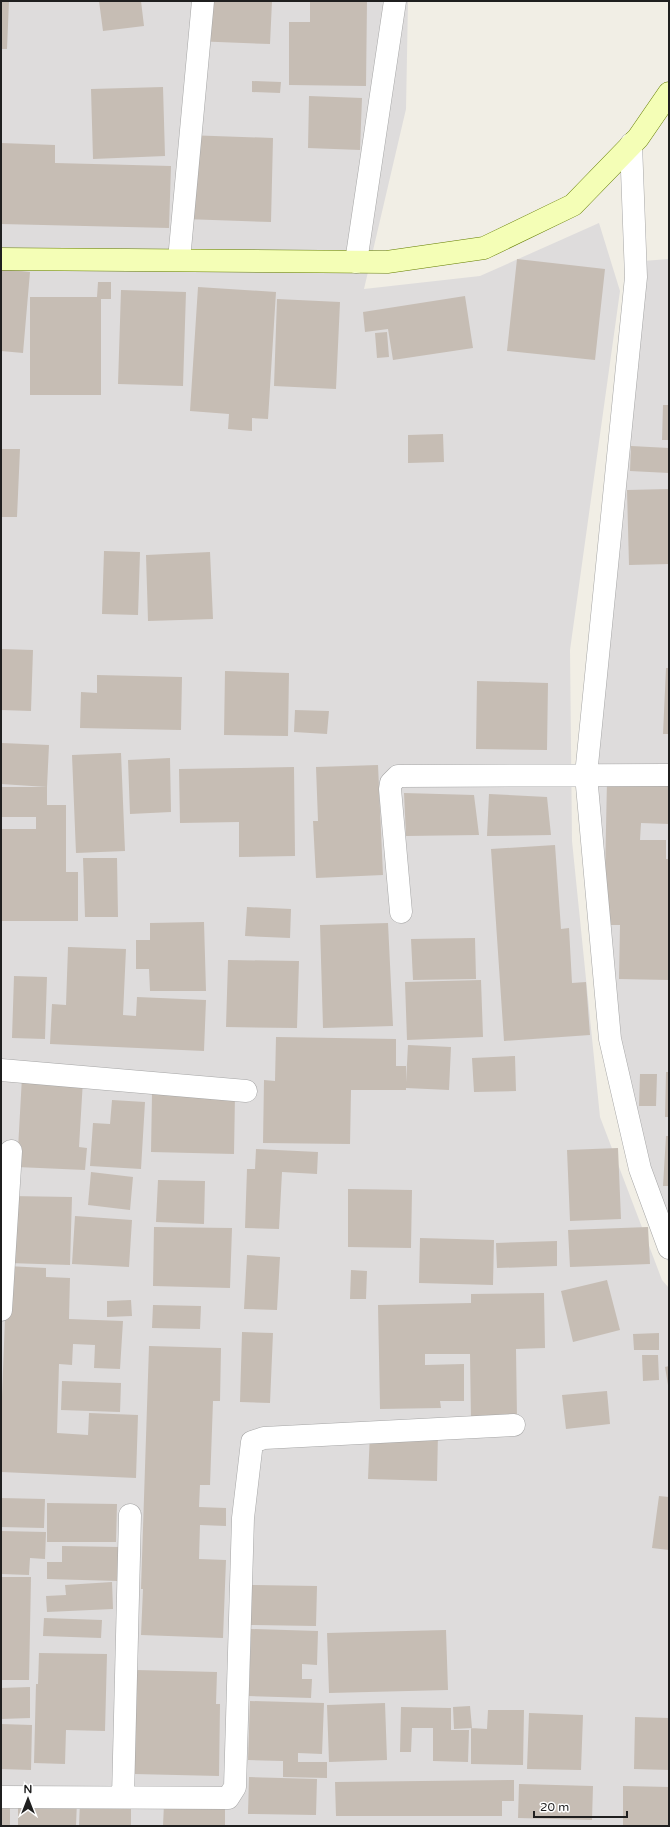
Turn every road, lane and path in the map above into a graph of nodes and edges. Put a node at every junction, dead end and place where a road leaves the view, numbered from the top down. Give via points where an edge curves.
1 (202, 1) edge
2 (395, 1) edge
3 (669, 93) edge
4 (631, 144) junction
5 (1, 259) edge
6 (179, 260) junction
7 (356, 262) junction
8 (586, 775) junction
9 (669, 775) edge
10 (401, 912) dead end
11 (1, 1070) edge
12 (246, 1091) dead end
13 (11, 1151) dead end
14 (669, 1248) edge
15 (1, 1310) edge
16 (514, 1425) dead end
17 (130, 1515) dead end
18 (1, 1797) edge
19 (123, 1797) junction

1 - 6 street
2 - 7 street
3 - 4 street via 638,138
4 - 7 street via 573,205 484,248 387,262
4 - 8 street via 636,277
5 - 6 street
6 - 7 street
8 - 9 street
8 - 10 street via 403,775 395,779 390,789
8 - 14 street via 610,1039 640,1169
11 - 12 street
13 - 15 street
16 - 19 street via 264,1438 252,1442 243,1518 235,1787 228,1798
17 - 19 street
18 - 19 street

